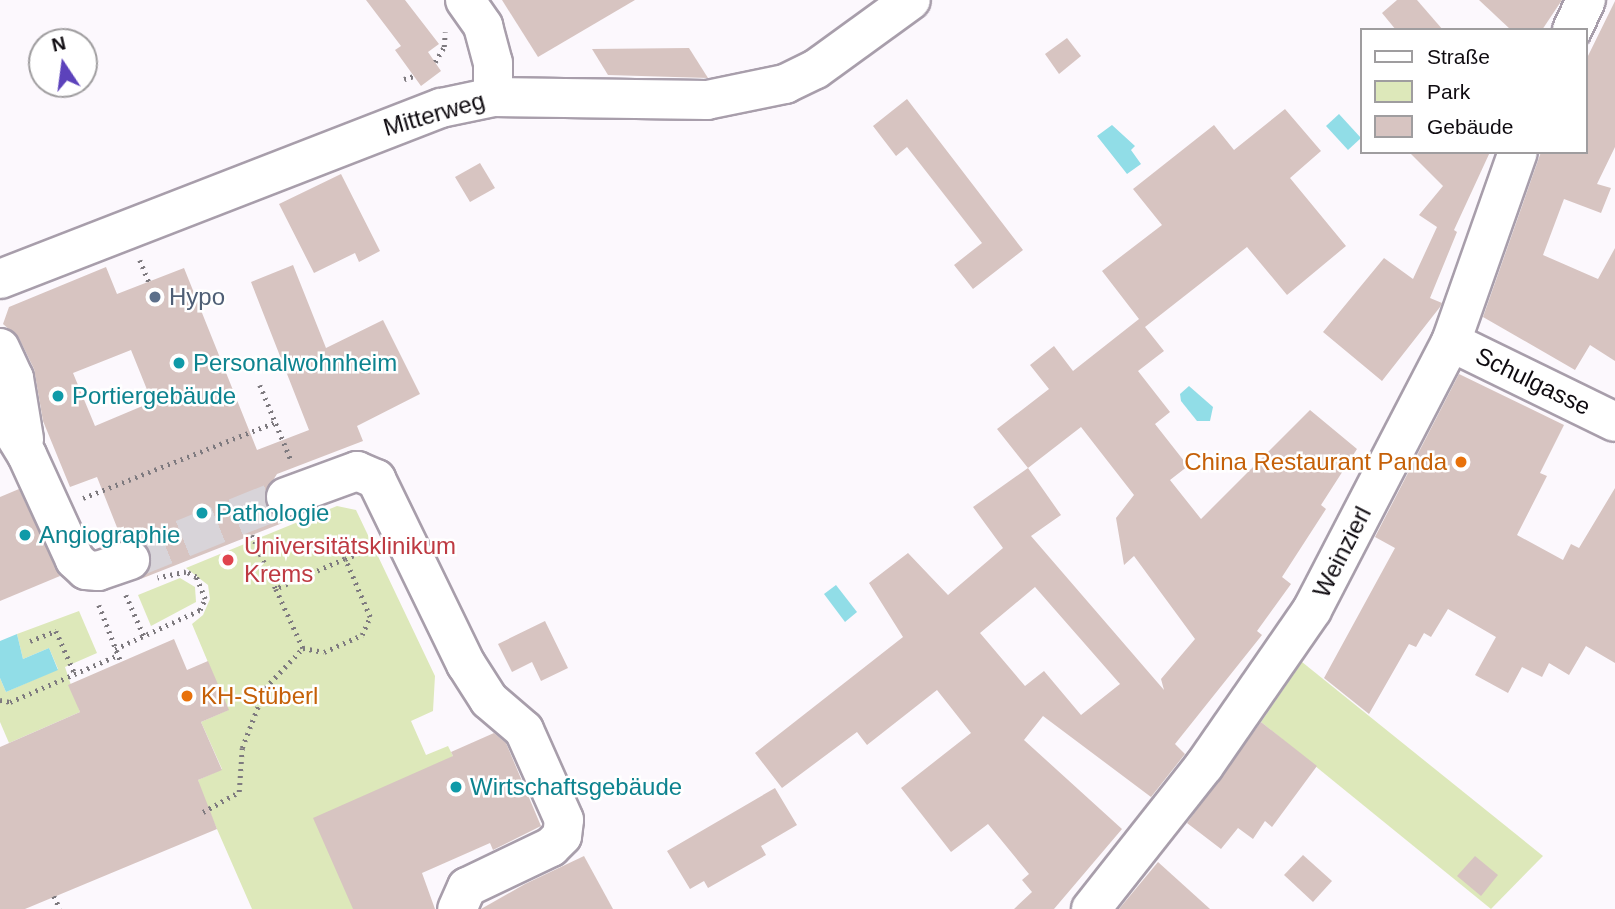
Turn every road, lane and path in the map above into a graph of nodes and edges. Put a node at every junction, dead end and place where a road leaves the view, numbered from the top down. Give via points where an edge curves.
1 (465, 0) edge
2 (911, 0) edge
3 (1586, 0) edge
4 (1573, 28) edge
5 (414, 76) dead end
6 (404, 79) dead end
7 (493, 97) junction
8 (1517, 154) edge
9 (145, 273) dead end
10 (0, 279) edge
11 (149, 282) dead end
12 (1451, 342) junction
13 (0, 348) edge
14 (260, 385) dead end
15 (0, 411) edge
16 (275, 422) junction
17 (1615, 422) edge
18 (13, 461) edge
19 (295, 493) joint
20 (82, 498) dead end
21 (252, 535) dead end
22 (136, 581) joint
23 (276, 589) junction
24 (128, 600) dead end
25 (99, 612) dead end
26 (144, 636) junction
27 (30, 641) dead end
28 (303, 648) junction
29 (115, 649) junction
30 (118, 655) junction
31 (121, 662) dead end
32 (75, 674) junction
33 (0, 699) edge
34 (203, 812) dead end
35 (54, 896) dead end
36 (60, 909) edge
37 (457, 909) edge
38 (1091, 909) edge

1 - 7 street via 483,26 492,63
2 - 7 street, Mitterweg via 816,69 785,84 744,95 707,100
3 - 4 street
5 - 6 path
7 - 10 street, Mitterweg via 397,122
8 - 12 street, Weinzierl
9 - 11 path
12 - 17 street, Schulgasse
12 - 38 street, Weinzierl via 1312,610 1205,766
13 - 18 street via 14,378
14 - 16 path
15 - 18 street
16 - 19 path
16 - 20 path
18 - 22 street via 75,561 86,570
19 - 37 street via 357,471 376,480 466,664 489,700 524,730 564,820 562,836 551,847 467,887
21 - 23 path
22 - 26 path via 186,572 203,586 205,599 200,610 189,617
23 - 28 path
23 - 28 path via 345,559 370,617 362,635 324,652
24 - 26 path
25 - 29 path
26 - 29 path
27 - 32 path via 55,631
28 - 34 path via 265,688 242,748 239,792
29 - 30 path
30 - 31 path
30 - 32 path
32 - 33 path via 10,702
35 - 36 path

